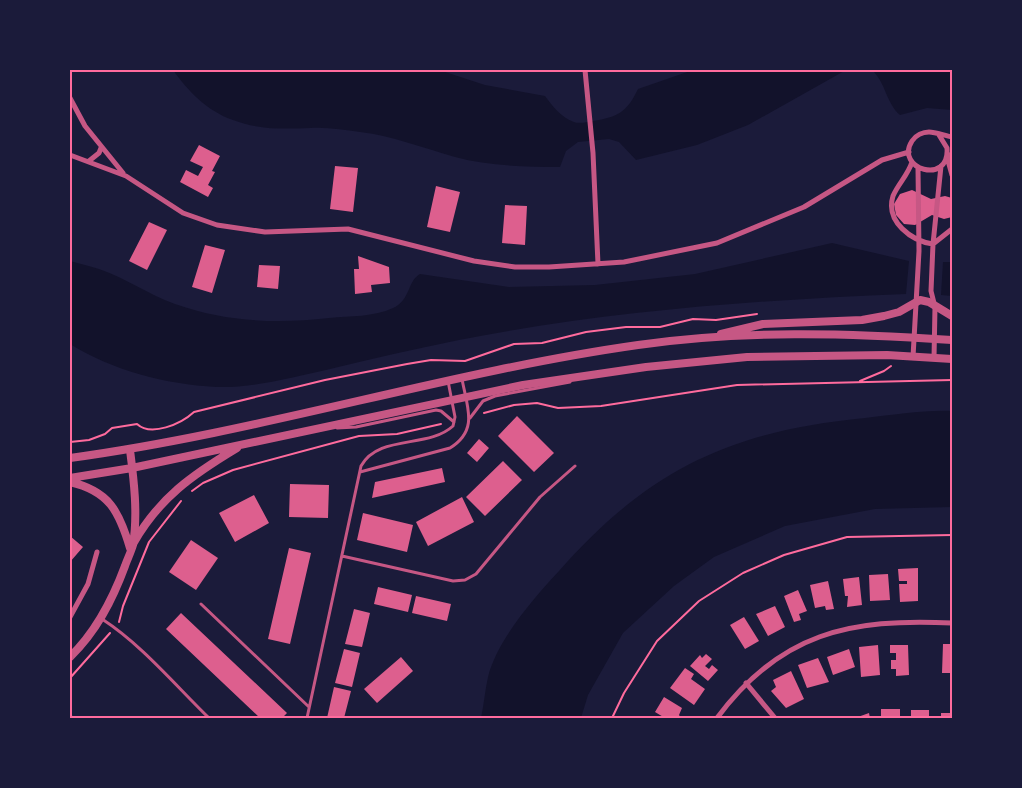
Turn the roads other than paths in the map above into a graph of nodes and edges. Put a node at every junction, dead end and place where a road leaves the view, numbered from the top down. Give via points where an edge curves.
1 (585, 70) edge
2 (71, 100) edge
3 (939, 135) junction
4 (952, 137) edge
5 (101, 148) junction
6 (909, 152) junction
7 (70, 155) edge
8 (949, 156) edge
9 (89, 161) junction
10 (912, 162) junction
11 (941, 166) junction
12 (918, 168) junction
13 (952, 175) edge
14 (126, 176) junction
15 (952, 229) edge
16 (920, 242) junction
17 (933, 244) junction
18 (598, 264) junction
19 (916, 303) junction
20 (935, 307) junction
21 (952, 316) edge
22 (704, 338) junction
23 (914, 338) junction
24 (935, 339) junction
25 (952, 340) edge
26 (913, 357) junction
27 (934, 358) junction
28 (952, 359) edge
29 (607, 372) junction
30 (462, 377) junction
31 (448, 380) junction
32 (466, 397) junction
33 (453, 400) junction
34 (469, 419) junction
35 (454, 422) junction
36 (316, 428) junction
37 (243, 444) junction
38 (130, 450) junction
39 (70, 458) edge
40 (576, 466) dead end
41 (132, 468) junction
42 (360, 472) junction
43 (70, 478) edge
44 (70, 482) edge
45 (132, 548) junction
46 (97, 552) dead end
47 (342, 556) junction
48 (201, 604) dead end
49 (70, 617) edge
50 (101, 619) junction
51 (952, 623) edge
52 (70, 657) edge
53 (746, 684) junction
54 (309, 708) junction
55 (209, 718) edge
56 (307, 718) edge
57 (717, 718) edge
58 (776, 718) edge

1 - 18 street
2 - 5 street
3 - 4 street
3 - 6 street via 922,133 912,141
3 - 8 street via 946,143
5 - 9 street
5 - 14 street
6 - 10 street
6 - 18 street via 882,160 804,207 718,243 661,256
7 - 9 street
8 - 11 street
8 - 13 street
9 - 14 street
10 - 12 street
10 - 16 street via 892,205 894,217 901,227
11 - 12 street via 930,171
11 - 17 street
12 - 16 street
14 - 18 street via 183,213 234,228 289,232 348,229 449,256 515,267
15 - 17 street
16 - 17 street
16 - 19 street
17 - 20 street via 931,291
19 - 20 street via 926,300
19 - 22 street via 899,312 862,320 763,324
19 - 23 street
20 - 21 street
20 - 24 street
22 - 23 street via 794,335
22 - 30 street via 531,362
23 - 24 street
23 - 26 street
24 - 25 street
24 - 27 street
26 - 27 street
26 - 29 street via 747,357
27 - 28 street
29 - 32 street
29 - 34 lane via 495,396 483,401
30 - 31 street
30 - 32 lane
31 - 33 lane
31 - 38 street
32 - 33 street
32 - 34 lane
33 - 35 lane
33 - 36 street
34 - 42 lane via 466,435 450,448
35 - 36 lane via 436,410 356,427
35 - 42 lane via 440,434 382,448 365,459
36 - 37 street
37 - 41 street
37 - 45 street via 201,469 163,501 146,521
38 - 39 street
38 - 41 street
40 - 47 lane via 540,496 476,574 465,580 453,581
41 - 43 street
41 - 45 street via 135,502
42 - 47 lane
44 - 45 street via 101,493 116,512
45 - 50 street
46 - 49 street via 88,584
47 - 54 lane
48 - 54 lane
50 - 52 street
50 - 55 lane
51 - 53 street via 867,626 815,637 773,660
53 - 57 street
53 - 58 street
54 - 56 lane

